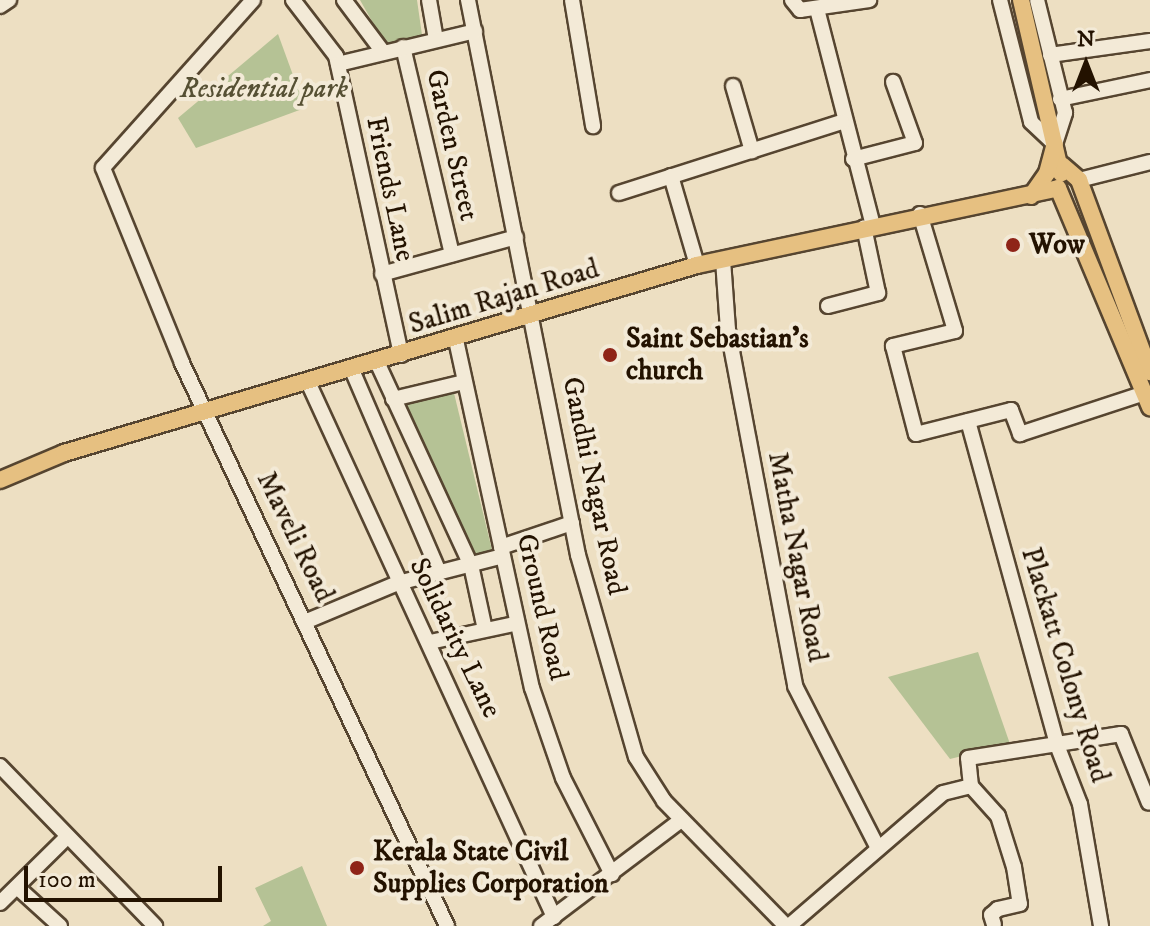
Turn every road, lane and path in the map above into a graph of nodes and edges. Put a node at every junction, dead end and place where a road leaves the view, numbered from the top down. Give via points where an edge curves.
1 (9, 0) edge
2 (253, 0) edge
3 (344, 0) edge
4 (429, 0) edge
5 (572, 0) edge
6 (792, 0) edge
7 (869, 0) edge
8 (1000, 0) edge
9 (1021, 0) edge
10 (1037, 0) edge
11 (470, 1) edge
12 (300, 3) edge
13 (0, 6) edge
14 (817, 9) junction
15 (475, 31) junction
16 (436, 39) junction
17 (1150, 41) edge
18 (403, 47) junction
19 (383, 52) junction
20 (1050, 55) junction
21 (338, 64) junction
22 (1150, 80) edge
23 (893, 82) dead end
24 (733, 86) dead end
25 (1060, 99) junction
26 (842, 122) junction
27 (593, 126) dead end
28 (1055, 144) junction
29 (752, 151) junction
30 (853, 159) junction
31 (1150, 162) edge
32 (1062, 165) junction
33 (671, 176) junction
34 (1079, 180) junction
35 (1058, 188) junction
36 (619, 193) dead end
37 (1031, 196) junction
38 (920, 214) junction
39 (868, 226) junction
40 (516, 237) junction
41 (452, 254) junction
42 (723, 260) junction
43 (697, 265) junction
44 (382, 274) junction
45 (828, 306) dead end
46 (534, 315) junction
47 (456, 340) junction
48 (401, 355) junction
49 (377, 362) junction
50 (352, 370) junction
51 (1150, 372) edge
52 (308, 382) junction
53 (464, 382) junction
54 (393, 399) junction
55 (1147, 400) edge
56 (205, 412) junction
57 (968, 421) junction
58 (0, 480) edge
59 (572, 523) junction
60 (502, 552) junction
61 (471, 565) junction
62 (439, 572) junction
63 (398, 583) junction
64 (307, 621) junction
65 (514, 624) junction
66 (485, 630) junction
67 (430, 642) junction
68 (1057, 745) junction
69 (0, 766) edge
70 (971, 786) junction
71 (1149, 803) edge
72 (681, 820) junction
73 (66, 838) junction
74 (877, 846) junction
75 (612, 874) junction
76 (17, 887) junction
77 (0, 903) edge
78 (554, 917) junction
79 (55, 925) edge
80 (994, 925) edge
81 (155, 926) edge
82 (447, 926) edge
83 (541, 926) edge
84 (788, 926) edge
85 (1101, 926) edge

1 - 13 street
2 - 56 street, Maveli Road via 103,168
3 - 19 street
4 - 16 street
5 - 27 street
6 - 14 street via 800,10
7 - 14 street
8 - 28 street via 1031,122
9 - 28 main road
10 - 20 street
11 - 15 street, Gandhi Nagar Road
12 - 21 street, Friends Lane
14 - 26 street
15 - 16 street
15 - 40 street, Gandhi Nagar Road
16 - 18 street
17 - 20 street
18 - 19 street
18 - 41 street, Garden Street
19 - 21 street
20 - 25 street
21 - 44 street, Friends Lane
22 - 25 street
23 - 30 street via 915,143
24 - 29 street
25 - 28 street via 1065,113
26 - 29 street
26 - 30 street
28 - 32 main road
28 - 37 main road via 1047,173
29 - 33 street
30 - 39 street
31 - 34 street
32 - 34 main road
32 - 35 main road
33 - 36 street
33 - 43 street
34 - 51 main road
35 - 37 main road, Salim Rajan Road
35 - 55 main road
37 - 38 main road, Salim Rajan Road
38 - 39 main road, Salim Rajan Road
38 - 57 street via 955,331 893,346 916,434
39 - 42 main road, Salim Rajan Road
39 - 45 street via 878,293
40 - 41 street
40 - 46 street, Gandhi Nagar Road
41 - 44 street
42 - 43 main road, Salim Rajan Road
42 - 74 street, Matha Nagar Road via 728,330 795,686
43 - 46 main road, Salim Rajan Road
44 - 48 street, Friends Lane
46 - 47 main road, Salim Rajan Road
46 - 59 street, Gandhi Nagar Road
47 - 48 main road, Salim Rajan Road
47 - 53 street, Ground Road
48 - 49 main road, Salim Rajan Road
49 - 50 main road, Salim Rajan Road
49 - 54 street
50 - 52 main road, Salim Rajan Road
50 - 62 street
52 - 56 main road, Salim Rajan Road
52 - 63 street, Solidarity Lane
53 - 54 street
53 - 60 street, Ground Road
54 - 61 street
55 - 57 street via 1020,434 1011,410
56 - 58 main road, Salim Rajan Road via 64,453
56 - 64 street, Maveli Road
57 - 68 street, Plackatt Colony Road
59 - 60 street
59 - 72 street, Gandhi Nagar Road via 636,757
60 - 61 street
60 - 65 street, Ground Road
61 - 62 street
61 - 66 street
62 - 63 street
63 - 64 street
63 - 67 street, Solidarity Lane
64 - 82 street, Maveli Road
65 - 66 street
65 - 75 street, Ground Road via 563,778
66 - 67 street
67 - 78 street, Solidarity Lane
68 - 70 street via 968,758
68 - 71 street via 1121,734
68 - 85 street, Plackatt Colony Road via 1080,804
69 - 73 street
70 - 74 street via 943,793
70 - 80 street via 998,816 1014,867 1020,904 998,909 991,915
72 - 75 street
72 - 84 street, Gandhi Nagar Road
73 - 76 street
73 - 81 street
74 - 84 street
75 - 78 street
76 - 77 street
76 - 79 street
78 - 83 street

